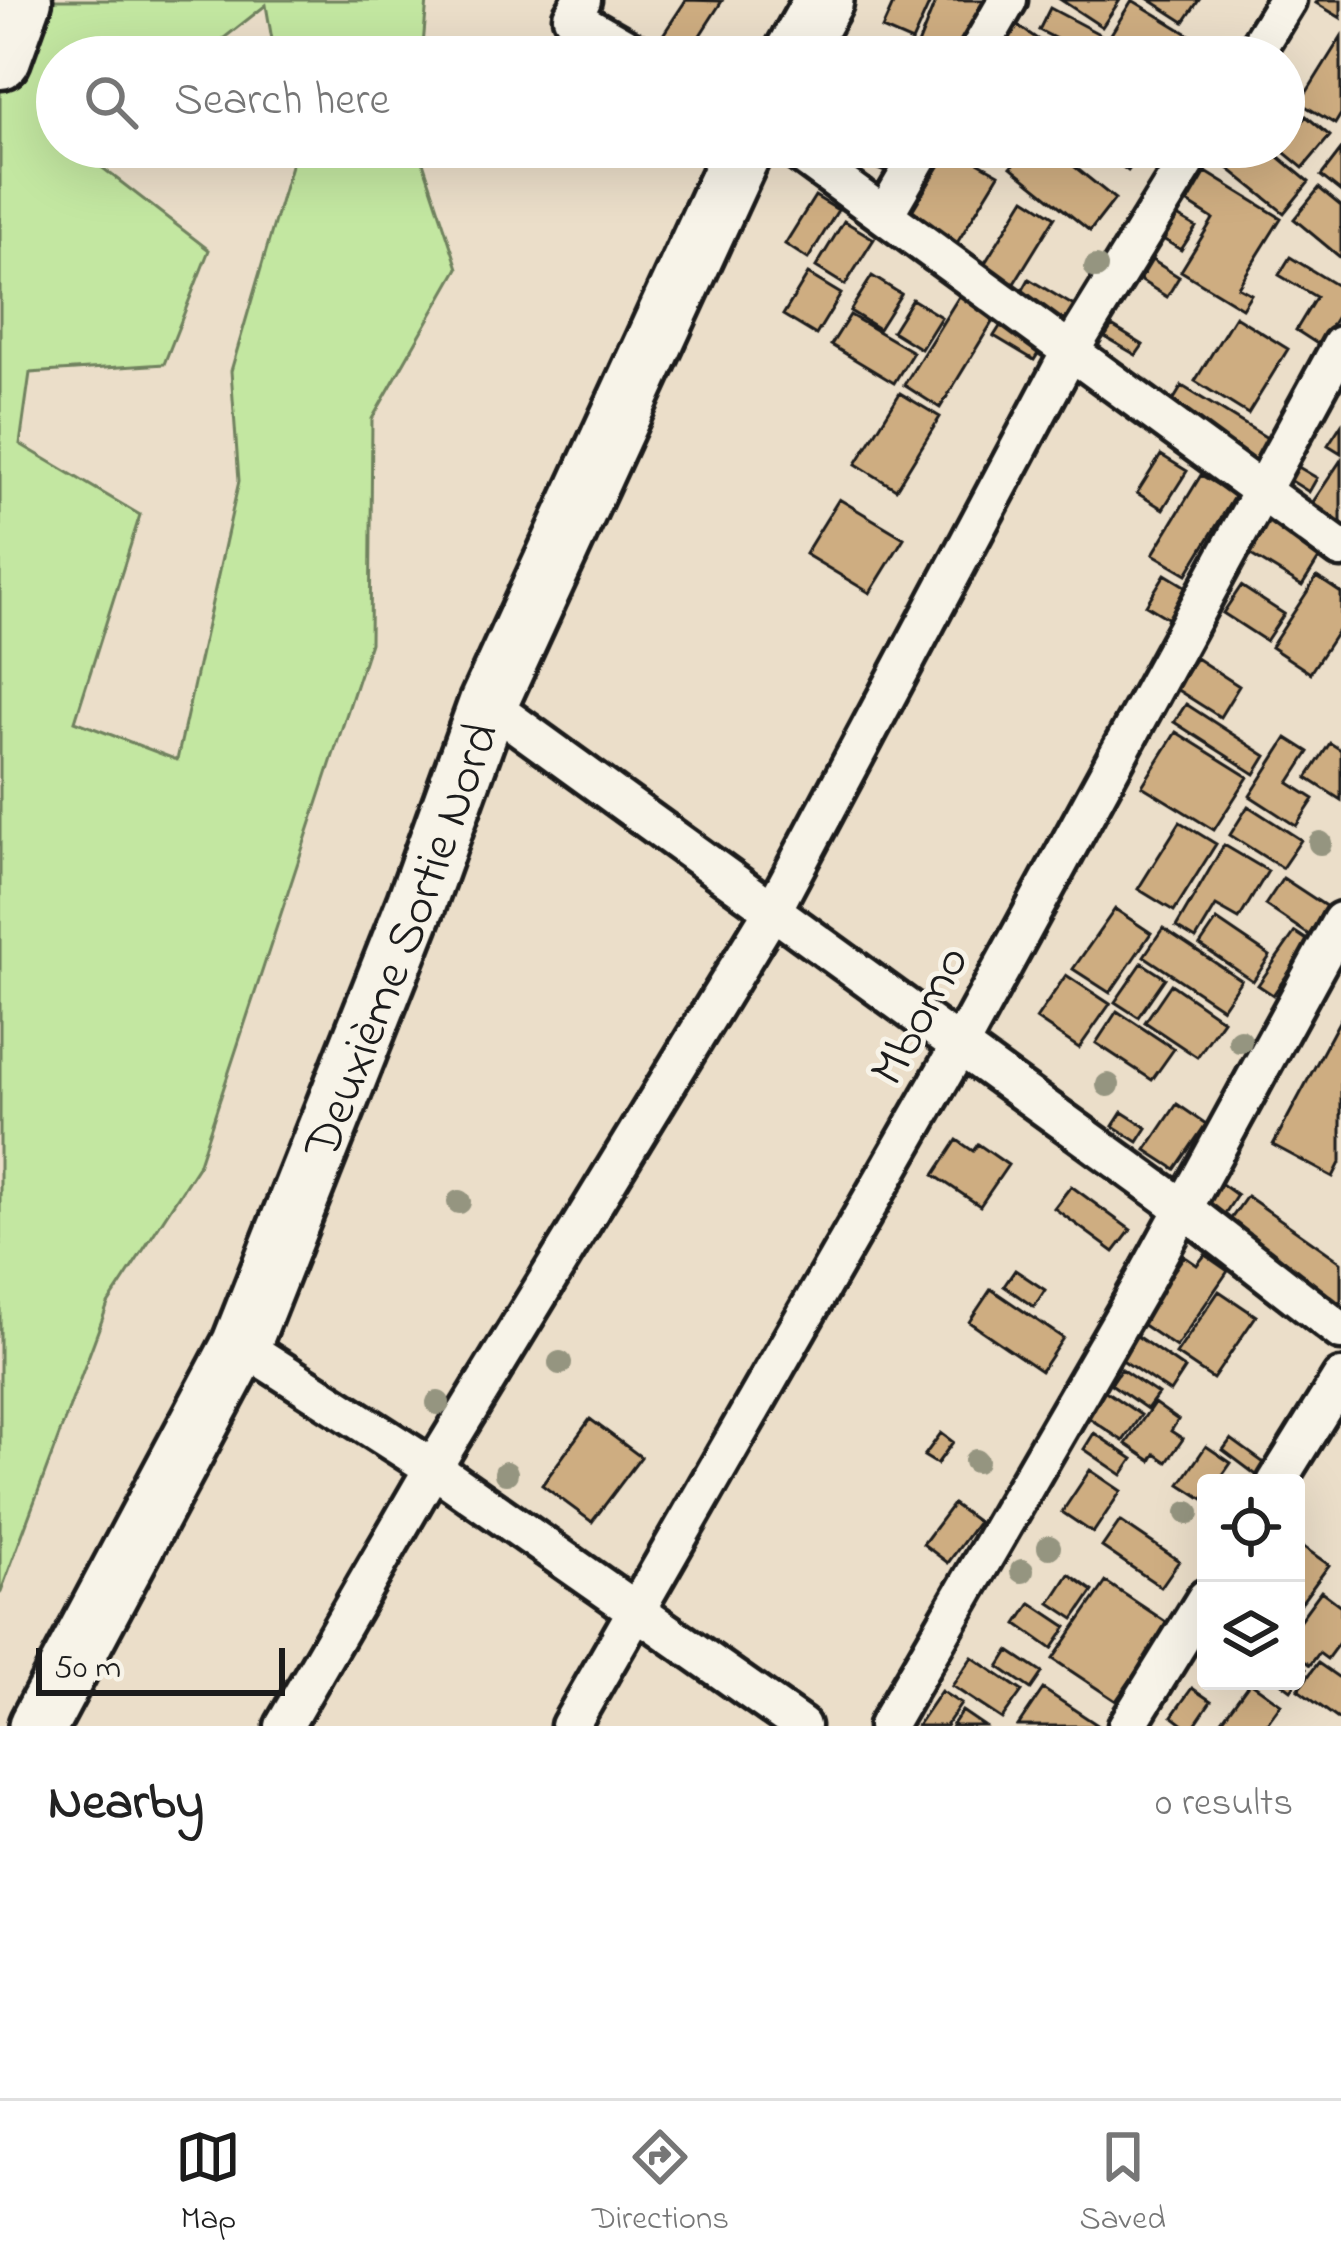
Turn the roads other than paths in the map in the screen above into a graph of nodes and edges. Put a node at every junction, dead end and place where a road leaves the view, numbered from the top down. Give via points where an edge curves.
1 (21, 0) edge
2 (582, 0) edge
3 (824, 0) edge
4 (1008, 0) edge
5 (1287, 0) edge
6 (606, 36) edge
7 (804, 36) edge
8 (987, 36) edge
9 (1265, 36) edge
10 (0, 58) edge
11 (734, 168) edge
12 (820, 168) edge
13 (912, 168) edge
14 (1183, 168) edge
15 (885, 214) junction
16 (1341, 345) edge
17 (1072, 350) junction
18 (1261, 491) junction
19 (1341, 550) edge
20 (488, 704) junction
21 (774, 908) junction
22 (1341, 921) edge
23 (960, 1045) junction
24 (1183, 1208) junction
25 (1341, 1330) edge
26 (241, 1345) junction
27 (1341, 1378) edge
28 (433, 1468) junction
29 (1282, 1474) edge
30 (634, 1607) junction
31 (1197, 1613) edge
32 (38, 1726) edge
33 (284, 1726) edge
34 (570, 1726) edge
35 (801, 1726) edge
36 (887, 1726) edge
37 (1127, 1726) edge

1 - 10 highway
2 - 6 street via 572,16
3 - 7 main road
4 - 8 street
5 - 9 street
11 - 20 main road, Deuxième Sortie Nord
12 - 15 street
13 - 15 street
14 - 17 street
15 - 17 street
16 - 18 street, Mbomo
17 - 18 street
17 - 21 street
18 - 19 street
18 - 23 street, Mbomo
20 - 21 street
20 - 26 main road, Deuxième Sortie Nord
21 - 23 street
21 - 28 street
22 - 24 street
23 - 24 street
23 - 30 street, Mbomo
24 - 25 street
24 - 36 street
26 - 28 street
26 - 32 main road, Deuxième Sortie Nord
27 - 29 street
28 - 30 street
28 - 33 street
30 - 34 street, Mbomo
30 - 35 street
31 - 37 street

